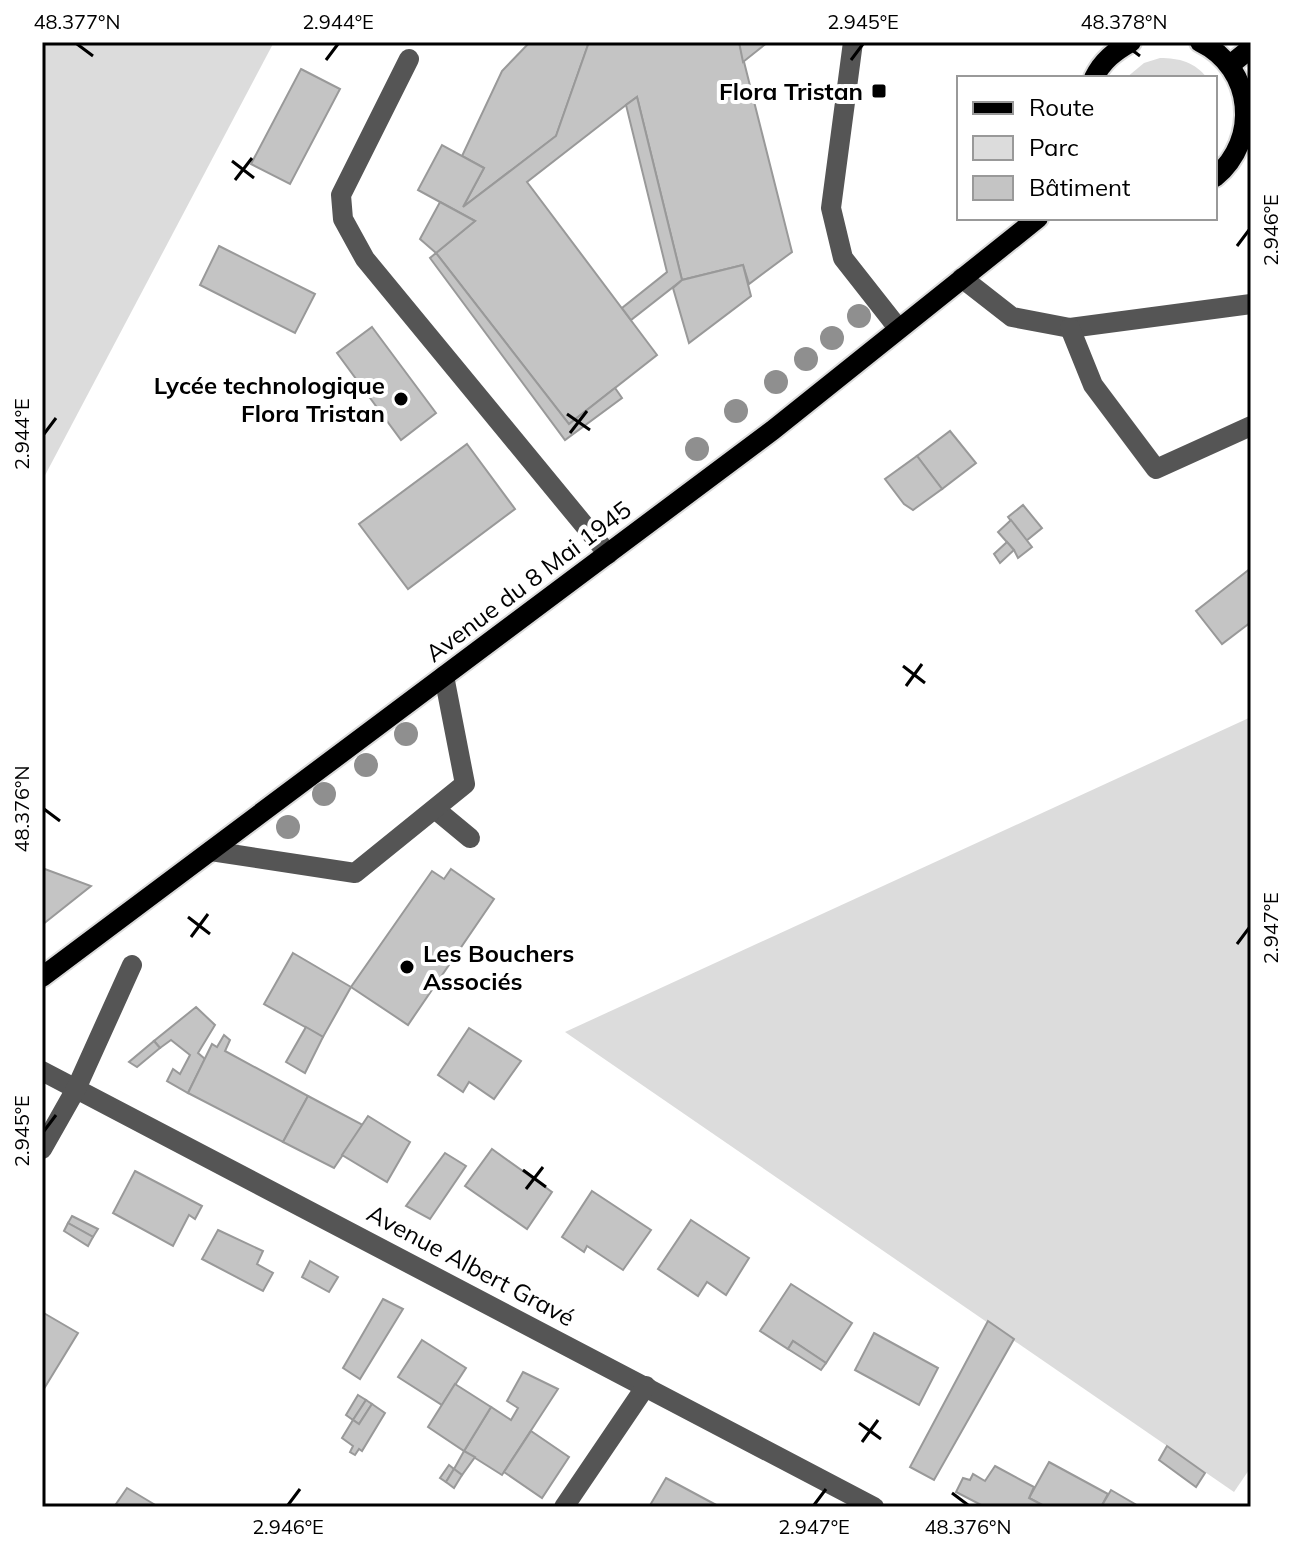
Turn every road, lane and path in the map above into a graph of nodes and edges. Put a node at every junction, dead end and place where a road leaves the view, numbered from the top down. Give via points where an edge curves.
1 (853, 42) edge
2 (1131, 42) edge
3 (1200, 42) edge
4 (1251, 48) edge
5 (409, 59) dead end
6 (1230, 65) junction
7 (1095, 76) edge
8 (1217, 175) edge
9 (1035, 220) edge
10 (962, 278) junction
11 (1251, 304) edge
12 (898, 328) junction
13 (1070, 328) junction
14 (1251, 426) edge
15 (608, 554) junction
16 (444, 676) junction
17 (435, 809) junction
18 (470, 838) dead end
19 (211, 851) junction
20 (132, 965) dead end
21 (42, 977) edge
22 (42, 1071) edge
23 (76, 1089) junction
24 (42, 1149) edge
25 (646, 1386) junction
26 (564, 1507) edge
27 (874, 1507) edge

1 - 12 street via 831,208 843,258
2 - 7 main road via 1115,50
3 - 6 main road
4 - 6 main road
5 - 15 street via 341,195 343,219 365,259
6 - 8 main road via 1243,90 1246,117 1241,144
9 - 10 main road, Avenue du 8 Mai 1945
10 - 12 main road, Avenue du 8 Mai 1945
10 - 13 street via 1012,317
11 - 13 street
12 - 15 main road, Avenue du 8 Mai 1945
13 - 14 street via 1093,385 1156,469
15 - 16 main road, Avenue du 8 Mai 1945
16 - 17 street via 465,784
16 - 19 main road, Avenue du 8 Mai 1945
17 - 18 street
17 - 19 street via 355,873
19 - 21 main road, Avenue du 8 Mai 1945
20 - 23 street
22 - 23 street, Avenue Albert Gravé
23 - 24 street
23 - 25 street, Avenue Albert Gravé
25 - 26 street
25 - 27 street, Avenue Albert Gravé

